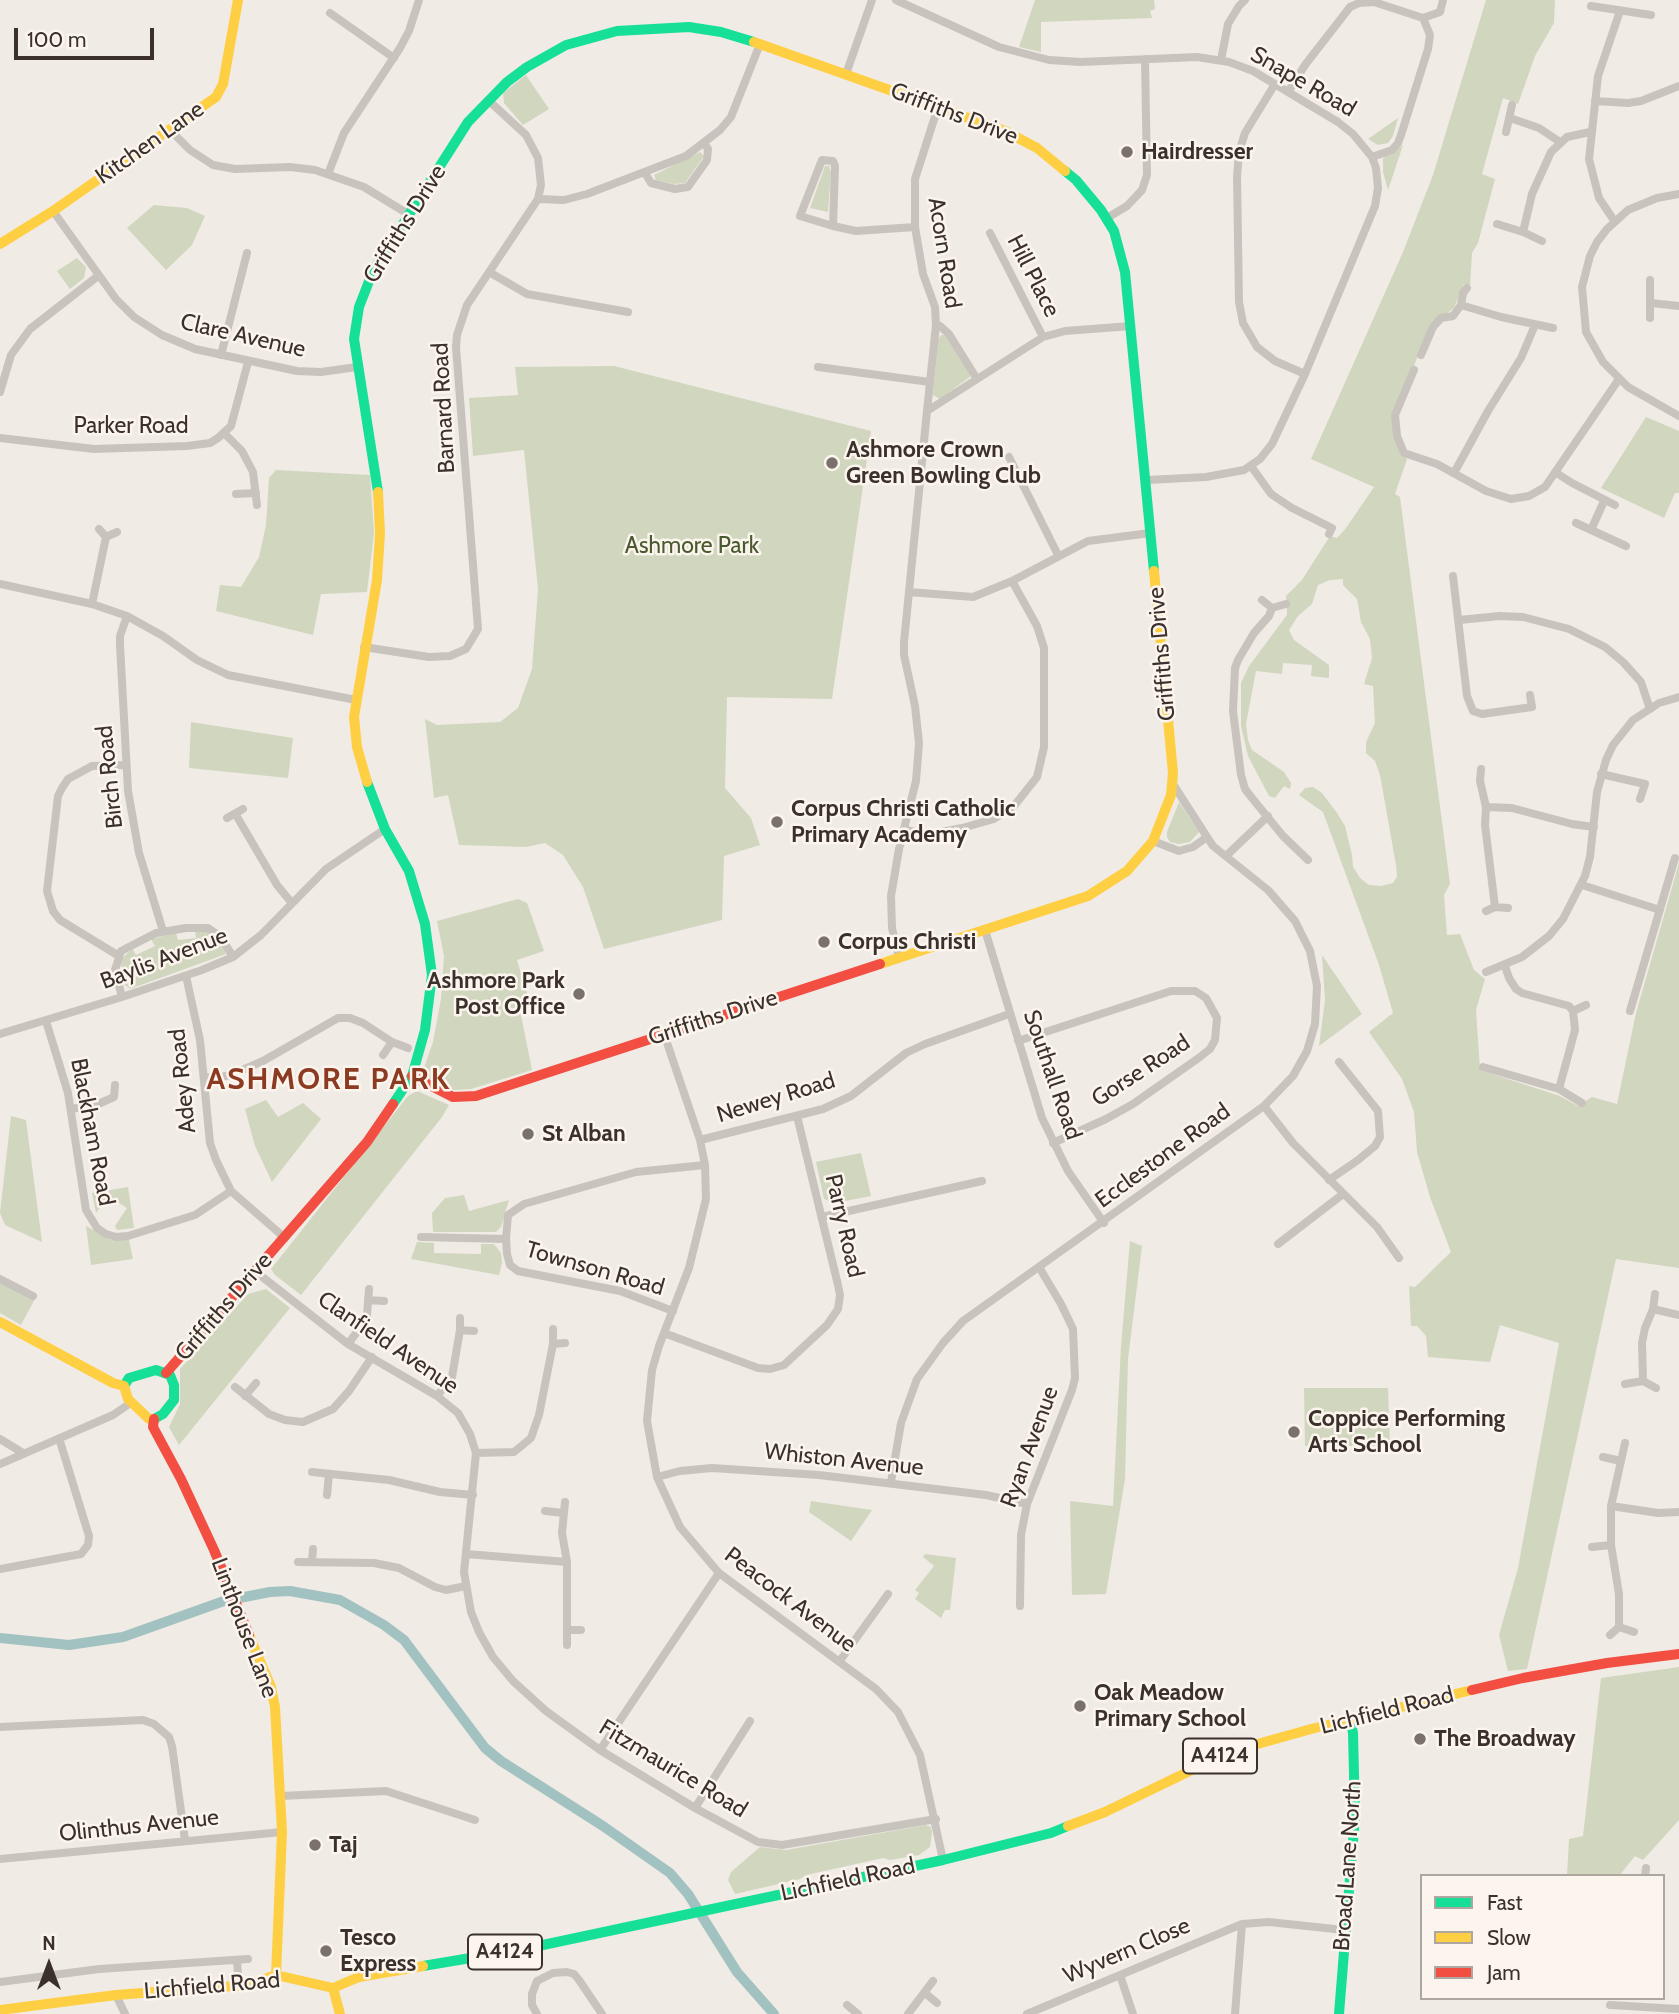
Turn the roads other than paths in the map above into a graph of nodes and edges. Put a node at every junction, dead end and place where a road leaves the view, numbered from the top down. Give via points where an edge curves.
1 (237, 0) edge
2 (419, 0) edge
3 (873, 0) edge
4 (896, 0) edge
5 (1245, 0) edge
6 (1443, 0) edge
7 (1591, 6) dead end
8 (1620, 11) junction
9 (330, 13) dead end
10 (1651, 15) dead end
11 (1423, 18) junction
12 (760, 44) junction
13 (394, 58) junction
14 (1145, 59) junction
15 (1221, 60) junction
16 (846, 74) junction
17 (1275, 84) junction
18 (1679, 86) edge
19 (1288, 92) junction
20 (488, 100) junction
21 (1595, 101) junction
22 (1512, 105) dead end
23 (938, 107) junction
24 (1510, 118) junction
25 (172, 127) junction
26 (1506, 132) dead end
27 (1590, 132) junction
28 (1560, 142) junction
29 (704, 143) junction
30 (1372, 157) junction
31 (645, 173) junction
32 (328, 174) junction
33 (1679, 194) edge
34 (538, 199) junction
35 (53, 211) junction
36 (408, 214) junction
37 (1107, 218) junction
38 (1615, 222) junction
39 (1497, 224) dead end
40 (833, 226) junction
41 (915, 227) junction
42 (1523, 232) junction
43 (990, 233) dead end
44 (1542, 241) dead end
45 (0, 244) edge
46 (247, 253) dead end
47 (489, 272) junction
48 (98, 276) junction
49 (1650, 280) dead end
50 (1466, 288) dead end
51 (1651, 303) junction
52 (1461, 305) junction
53 (1679, 306) edge
54 (628, 312) dead end
55 (1650, 318) dead end
56 (936, 325) junction
57 (1535, 325) junction
58 (1131, 326) junction
59 (1553, 328) dead end
60 (1043, 337) junction
61 (221, 355) junction
62 (1421, 355) dead end
63 (248, 362) junction
64 (357, 367) junction
65 (818, 367) dead end
66 (1414, 370) dead end
67 (1305, 374) junction
68 (977, 379) junction
69 (1619, 379) junction
70 (930, 382) junction
71 (0, 389) edge
72 (927, 411) junction
73 (1679, 416) edge
74 (224, 433) junction
75 (0, 438) edge
76 (1009, 457) dead end
77 (1251, 466) junction
78 (1555, 472) junction
79 (1454, 473) junction
80 (1147, 480) junction
81 (256, 493) junction
82 (236, 494) dead end
83 (1604, 500) junction
84 (257, 505) dead end
85 (1615, 505) dead end
86 (1576, 523) dead end
87 (99, 529) dead end
88 (1591, 530) junction
89 (117, 532) dead end
90 (1150, 533) junction
91 (1329, 534) dead end
92 (106, 537) junction
93 (1626, 546) dead end
94 (1058, 555) junction
95 (1453, 576) dead end
96 (1012, 580) junction
97 (0, 584) edge
98 (909, 592) junction
99 (1262, 600) dead end
100 (92, 604) junction
101 (1286, 604) dead end
102 (1272, 608) junction
103 (127, 616) junction
104 (1459, 620) junction
105 (364, 647) junction
106 (1530, 695) dead end
107 (1679, 697) edge
108 (356, 700) junction
109 (1650, 709) junction
110 (125, 765) junction
111 (1481, 769) dead end
112 (1601, 774) junction
113 (1172, 784) junction
114 (1640, 799) dead end
115 (1486, 807) junction
116 (235, 814) dead end
117 (1268, 816) junction
118 (1594, 827) junction
119 (385, 829) junction
120 (904, 830) junction
121 (1207, 837) junction
122 (1153, 841) junction
123 (1226, 856) junction
124 (1675, 858) dead end
125 (1308, 860) dead end
126 (1582, 885) junction
127 (291, 902) junction
128 (1495, 907) junction
129 (1508, 908) dead end
130 (1660, 910) junction
131 (1486, 911) dead end
132 (985, 930) junction
133 (163, 931) junction
134 (119, 956) junction
135 (233, 957) junction
136 (899, 958) junction
137 (1505, 966) junction
138 (1486, 972) dead end
139 (186, 976) junction
140 (122, 998) junction
141 (1586, 1005) dead end
142 (1573, 1011) junction
143 (1630, 1011) dead end
144 (1009, 1014) junction
145 (46, 1021) junction
146 (0, 1034) edge
147 (664, 1034) junction
148 (1018, 1041) junction
149 (392, 1042) junction
150 (408, 1048) dead end
151 (383, 1055) dead end
152 (1339, 1062) dead end
153 (1483, 1067) dead end
154 (412, 1076) junction
155 (205, 1077) junction
156 (115, 1085) dead end
157 (1559, 1088) junction
158 (1582, 1103) dead end
159 (1264, 1106) junction
160 (71, 1109) junction
161 (797, 1116) junction
162 (700, 1140) junction
163 (1053, 1143) junction
164 (705, 1165) junction
165 (1329, 1180) junction
166 (982, 1181) dead end
167 (231, 1191) junction
168 (1343, 1194) junction
169 (822, 1217) junction
170 (1104, 1223) junction
171 (421, 1237) dead end
172 (285, 1238) junction
173 (506, 1239) junction
174 (1278, 1244) dead end
175 (1399, 1258) dead end
176 (1039, 1267) junction
177 (256, 1272) junction
178 (0, 1279) edge
179 (369, 1289) dead end
180 (1655, 1294) dead end
181 (33, 1296) dead end
182 (368, 1300) junction
183 (384, 1301) dead end
184 (1653, 1309) junction
185 (673, 1311) junction
186 (1679, 1315) edge
187 (460, 1318) dead end
188 (0, 1322) edge
189 (553, 1329) dead end
190 (460, 1330) junction
191 (474, 1331) dead end
192 (664, 1333) junction
193 (565, 1343) dead end
194 (348, 1344) junction
195 (553, 1344) junction
196 (372, 1357) junction
197 (166, 1373) junction
198 (1643, 1381) junction
199 (256, 1383) dead end
200 (1625, 1384) dead end
201 (124, 1386) junction
202 (235, 1387) dead end
203 (1656, 1388) dead end
204 (245, 1395) junction
205 (437, 1395) junction
206 (131, 1402) junction
207 (153, 1419) junction
208 (59, 1438) junction
209 (0, 1439) edge
210 (1625, 1443) dead end
211 (476, 1452) junction
212 (23, 1453) junction
213 (1603, 1457) dead end
214 (1621, 1461) junction
215 (0, 1464) edge
216 (312, 1472) dead end
217 (329, 1474) junction
218 (657, 1477) junction
219 (891, 1482) junction
220 (327, 1495) dead end
221 (473, 1495) junction
222 (565, 1502) dead end
223 (1027, 1504) junction
224 (1612, 1506) junction
225 (545, 1511) dead end
226 (1679, 1512) edge
227 (564, 1513) junction
228 (1611, 1545) junction
229 (1592, 1548) dead end
230 (313, 1549) dead end
231 (466, 1553) junction
232 (298, 1562) dead end
233 (312, 1562) junction
234 (567, 1562) junction
235 (0, 1569) edge
236 (719, 1573) junction
237 (466, 1586) junction
238 (888, 1594) dead end
239 (1020, 1606) dead end
240 (1619, 1627) junction
241 (567, 1630) junction
242 (581, 1630) dead end
243 (1634, 1632) dead end
244 (1610, 1634) dead end
245 (567, 1645) dead end
246 (1679, 1654) edge
247 (839, 1662) junction
248 (1350, 1719) junction
249 (750, 1721) dead end
250 (0, 1727) edge
251 (600, 1750) junction
252 (281, 1796) junction
253 (695, 1808) junction
254 (936, 1819) junction
255 (475, 1820) dead end
256 (282, 1832) junction
257 (186, 1840) junction
258 (0, 1859) edge
259 (943, 1860) junction
260 (1241, 1924) junction
261 (1344, 1930) junction
262 (248, 1959) dead end
263 (237, 1960) junction
264 (238, 1974) dead end
265 (276, 1975) junction
266 (1120, 1975) junction
267 (0, 1982) edge
268 (933, 1982) dead end
269 (333, 1989) junction
270 (925, 1993) junction
271 (116, 1995) junction
272 (937, 2003) dead end
273 (847, 2005) dead end
274 (1610, 2006) edge
275 (1679, 2009) edge
276 (0, 2010) edge
277 (125, 2014) edge
278 (340, 2014) edge
279 (537, 2014) edge
280 (602, 2014) edge
281 (858, 2014) edge
282 (908, 2014) edge
283 (1027, 2014) edge
284 (1133, 2014) edge
285 (1235, 2014) edge
286 (1339, 2014) edge

1 - 25 street, Kitchen Lane via 221,91
2 - 13 street
3 - 16 street
4 - 14 street, Snape Road via 968,34 1035,58 1065,62
5 - 15 street via 1228,23
6 - 11 street via 1440,12
7 - 8 street
8 - 10 street
8 - 21 street via 1598,76
9 - 13 street
11 - 19 street via 1369,1 1350,7
11 - 30 street via 1430,34 1428,49 1398,144
12 - 16 street, Griffiths Drive
12 - 20 street, Griffiths Drive via 689,27 617,30 551,52
12 - 29 street via 731,117
13 - 32 street via 344,133
14 - 15 street, Snape Road
14 - 37 street via 1147,175 1142,190
15 - 17 street, Snape Road
16 - 23 street, Griffiths Drive
17 - 19 street, Snape Road
17 - 67 street via 1245,133 1239,152 1239,302 1243,323 1257,347
18 - 21 street via 1641,101
19 - 30 street, Snape Road via 1353,134
20 - 34 street via 526,135 535,150 541,185
20 - 36 street, Griffiths Drive via 468,122
21 - 27 street
22 - 24 street
23 - 37 street, Griffiths Drive via 1037,148 1076,180
23 - 41 street, Acorn Road via 915,179
24 - 26 street
24 - 28 street via 1539,128
25 - 32 street via 190,150 213,165 235,169 302,167
25 - 35 street, Kitchen Lane
27 - 28 street
27 - 38 street via 1592,177
28 - 42 street via 1532,194
29 - 31 street via 679,160
29 - 31 street via 707,160 688,187 651,183
30 - 67 street via 1378,188 1375,206
31 - 34 street via 564,200
32 - 36 street via 364,187
33 - 38 street via 1628,209
34 - 47 street, Barnard Road
35 - 45 street, Kitchen Lane
35 - 48 street, Clare Avenue
36 - 64 street, Griffiths Drive via 362,295 354,339
37 - 58 street, Griffiths Drive via 1124,264
38 - 69 street via 1590,256 1582,301 1592,345
39 - 42 street
40 - 40 street via 835,166 833,161 822,160 800,216
40 - 41 street via 856,231
41 - 56 street, Acorn Road
42 - 44 street
43 - 60 street, Hill Place
46 - 61 street
47 - 54 street via 527,294
47 - 105 street, Barnard Road via 467,305 456,347 478,629 466,649 450,656
48 - 61 street, Clare Avenue via 124,308 148,327 177,342
48 - 71 street via 30,329 11,355
49 - 51 street
50 - 52 street
51 - 53 street
51 - 55 street
52 - 57 street
52 - 62 street via 1453,316 1441,318 1433,327
56 - 68 street, Acorn Road via 949,334
56 - 70 street, Acorn Road
57 - 59 street
57 - 79 street via 1521,358
58 - 60 street
58 - 80 street, Griffiths Drive
60 - 68 street
61 - 63 street, Clare Avenue
63 - 64 street, Clare Avenue via 306,372
63 - 74 street via 234,418
64 - 105 street, Griffiths Drive via 380,512 377,580
65 - 70 street
66 - 79 street via 1395,415 1401,447 1408,456
67 - 77 street via 1278,435
68 - 72 street
69 - 73 street
69 - 78 street
70 - 72 street, Acorn Road
72 - 98 street, Acorn Road
74 - 75 street, Parker Road via 201,445 112,449
74 - 81 street via 242,451 253,472
76 - 94 street
77 - 80 street via 1223,475
77 - 91 street via 1270,494 1332,528
78 - 79 street via 1538,492 1511,499
78 - 83 street
80 - 90 street, Griffiths Drive
81 - 82 street
81 - 84 street
83 - 85 street
83 - 88 street
86 - 88 street
87 - 92 street
88 - 93 street
89 - 92 street
90 - 94 street via 1099,538
90 - 113 street, Griffiths Drive
92 - 100 street
94 - 96 street
95 - 104 street
96 - 98 street via 972,597
96 - 120 street via 1044,648 1044,747 1037,777 1014,806 994,819 931,834
97 - 100 street
98 - 120 street, Acorn Road via 904,655 919,743 916,781
99 - 102 street
100 - 103 street
101 - 102 street
102 - 117 street via 1238,660 1233,681 1243,783
103 - 108 street via 228,676
103 - 110 street, Birch Road via 120,636
104 - 106 street via 1467,696 1473,711 1482,714 1532,707
104 - 109 street via 1523,617 1569,629 1623,662 1642,682
105 - 108 street, Griffiths Drive
107 - 109 street
108 - 119 street, Griffiths Drive via 363,775
109 - 112 street via 1622,732
110 - 133 street, Birch Road via 139,853
110 - 134 street via 92,766 68,779 62,788 47,891 52,911 60,920
111 - 115 street
112 - 114 street via 1645,784
112 - 118 street
113 - 121 street, Ecclestone Road
113 - 122 street, Griffiths Drive
115 - 118 street via 1512,808
115 - 128 street
116 - 127 street
117 - 123 street
117 - 125 street
118 - 126 street
119 - 127 street, Baylis Avenue via 326,869
119 - 154 street, Griffiths Drive via 409,871 429,943 429,1008
120 - 136 street, Acorn Road via 891,897
121 - 122 street via 1179,851
121 - 123 street, Ecclestone Road
122 - 132 street, Griffiths Drive via 1127,871 1097,892
123 - 159 street, Ecclestone Road via 1268,890 1295,921 1310,951 1317,986 1315,1024 1307,1051 1293,1076
124 - 130 street
126 - 130 street
126 - 137 street via 1549,936
127 - 135 street, Baylis Avenue
128 - 129 street
128 - 131 street
130 - 143 street
132 - 136 street, Griffiths Drive
132 - 144 street, Southall Road
133 - 134 street via 130,945
133 - 135 street via 208,928 221,937
134 - 140 street via 115,970
135 - 139 street, Baylis Avenue
136 - 147 street, Griffiths Drive
137 - 138 street
137 - 142 street via 1522,993
139 - 140 street, Baylis Avenue
139 - 155 street, Adey Road
140 - 145 street, Baylis Avenue
141 - 142 street
142 - 157 street via 1575,1030
144 - 148 street, Southall Road
144 - 161 street, Newey Road via 906,1053 851,1096
145 - 146 street, Baylis Avenue
145 - 160 street, Blackham Road
147 - 154 street, Griffiths Drive via 476,1096 453,1097
147 - 162 street, Peacock Avenue
148 - 163 street, Southall Road
148 - 163 street, Gorse Road via 1171,991 1195,991 1206,998 1217,1018 1214,1040 1200,1057 1133,1104
149 - 150 street
149 - 151 street
149 - 155 street via 363,1023 338,1018 263,1061 231,1075
152 - 165 street via 1378,1111 1380,1138
153 - 157 street
154 - 172 street, Griffiths Drive via 368,1142
155 - 167 street, Adey Road via 210,1143
156 - 160 street via 114,1097
157 - 158 street
159 - 165 street
159 - 170 street, Ecclestone Road
160 - 167 street, Blackham Road via 86,1210 106,1234 128,1236 180,1220
161 - 162 street, Newey Road
161 - 169 street, Parry Road
162 - 164 street, Peacock Avenue
163 - 170 street, Southall Road
164 - 173 street, Townson Road via 636,1172 524,1204 508,1215
164 - 185 street, Peacock Avenue via 704,1217
165 - 168 street
166 - 169 street
167 - 172 street, Adey Road
168 - 174 street
168 - 175 street via 1377,1227
169 - 192 street, Parry Road via 840,1295 838,1309 784,1365 758,1368
170 - 176 street, Ecclestone Road
171 - 173 street
172 - 177 street, Griffiths Drive
173 - 185 street, Townson Road via 508,1260 518,1271 620,1291
176 - 219 street, Ecclestone Road via 963,1321 928,1362 901,1423
176 - 223 street, Ryan Avenue via 1073,1329 1075,1378
177 - 194 street, Clanfield Avenue
177 - 197 street, Griffiths Drive
178 - 181 street
179 - 182 street
180 - 184 street
182 - 183 street
182 - 194 street via 367,1315
184 - 186 street
184 - 198 street via 1642,1343
185 - 192 street, Peacock Avenue
187 - 190 street
188 - 201 street
189 - 195 street
190 - 191 street
190 - 205 street via 452,1377
192 - 218 street, Peacock Avenue via 652,1370 648,1405 648,1437
193 - 195 street
194 - 196 street, Clanfield Avenue
195 - 211 street via 531,1438 514,1452
196 - 204 street via 333,1409 311,1420 296,1422 269,1415
196 - 205 street, Clanfield Avenue
197 - 201 street via 152,1371 129,1378
197 - 207 street via 173,1380 174,1400
198 - 200 street
198 - 203 street
199 - 204 street
201 - 206 street
202 - 204 street
205 - 211 street, Clanfield Avenue via 458,1413
206 - 207 street
206 - 208 street via 113,1415
207 - 252 street, Linthouse Lane via 271,1687
208 - 212 street
208 - 235 street via 88,1545 80,1554
209 - 212 street
210 - 214 street
211 - 221 street, Clanfield Avenue
212 - 215 street
213 - 214 street
214 - 224 street
216 - 217 street
217 - 220 street
217 - 221 street
218 - 219 street, Whiston Avenue via 712,1468
218 - 236 street, Peacock Avenue via 680,1527
219 - 223 street, Whiston Avenue
221 - 231 street, Clanfield Avenue
222 - 227 street
223 - 239 street, Ryan Avenue via 1021,1535
224 - 226 street
224 - 228 street
225 - 227 street
227 - 234 street
228 - 229 street
228 - 240 street
230 - 233 street
231 - 234 street
231 - 237 street, Clanfield Avenue
232 - 233 street
233 - 237 street via 390,1565 435,1587
234 - 241 street
236 - 247 street, Peacock Avenue
236 - 251 street
237 - 251 street, Fitzmaurice Road via 471,1612 493,1657 527,1695
238 - 247 street
240 - 243 street
240 - 244 street
241 - 242 street
241 - 245 street
246 - 248 street, Lichfield Road / A4124 via 1523,1678
247 - 254 street, Peacock Avenue via 890,1702 907,1726 920,1755
248 - 259 street, Lichfield Road / A4124 via 1229,1752 1051,1833
248 - 261 street, Broad Lane North via 1355,1816
249 - 253 street
250 - 257 street via 143,1720 154,1724 173,1746
251 - 253 street, Fitzmaurice Road
252 - 255 street via 386,1791
252 - 256 street, Linthouse Lane
253 - 254 street, Fitzmaurice Road via 770,1845
254 - 259 street, Peacock Avenue
256 - 257 street, Olinthus Avenue
256 - 265 street, Linthouse Lane
257 - 258 street, Olinthus Avenue
259 - 269 street, Lichfield Road / A4124 via 524,1949 359,1977
260 - 261 street via 1269,1922
260 - 266 street, Wyvern Close
260 - 285 street
261 - 286 street, Broad Lane North
262 - 263 street, Lichfield Road
263 - 264 street, Lichfield Road
263 - 267 street, Lichfield Road via 99,1969
265 - 269 street, Lichfield Road
265 - 271 street, Lichfield Road via 248,1985
266 - 283 street, Wyvern Close
266 - 284 street
268 - 270 street
269 - 278 street
270 - 272 street
270 - 282 street
271 - 276 street, Lichfield Road
271 - 277 street
273 - 281 street
274 - 275 street
279 - 280 street via 532,2005 537,1981 567,1972 574,1974

